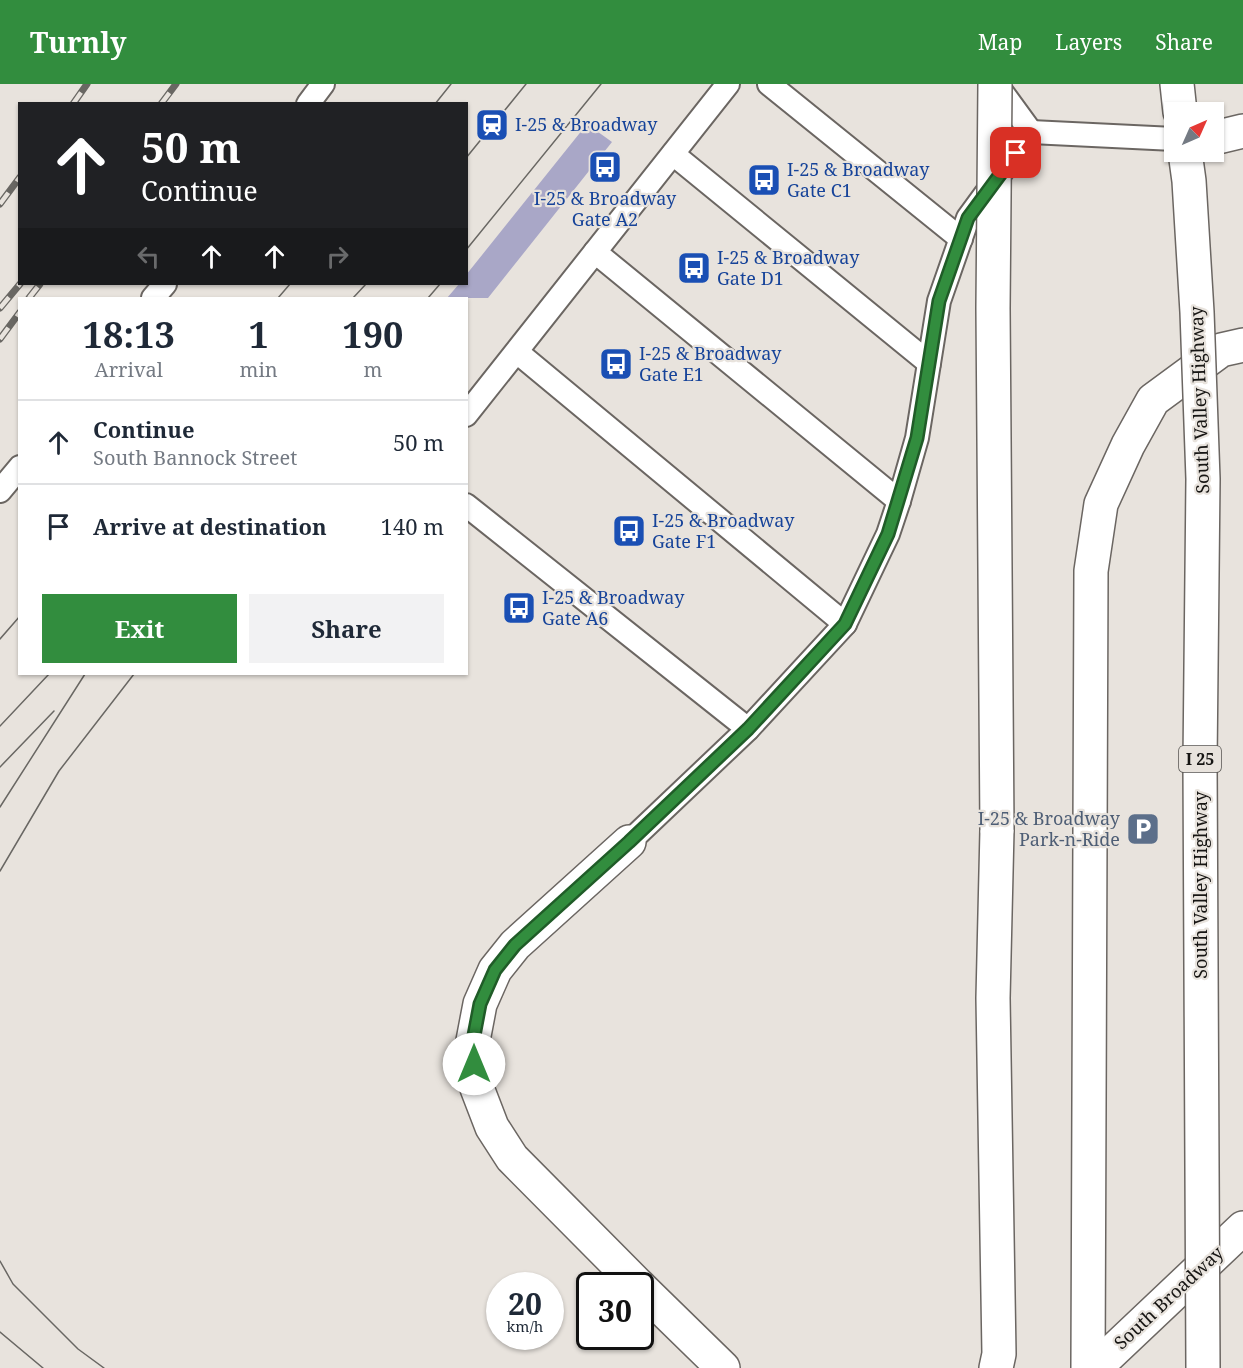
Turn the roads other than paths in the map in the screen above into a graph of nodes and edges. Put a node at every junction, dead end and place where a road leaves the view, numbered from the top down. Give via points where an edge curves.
1 (323, 84) edge
2 (728, 84) edge
3 (769, 84) edge
4 (995, 84) edge
5 (1177, 84) edge
6 (310, 102) edge
7 (1179, 102) edge
8 (1243, 131) edge
9 (1031, 132) junction
10 (1224, 136) edge
11 (1164, 139) edge
12 (673, 154) junction
13 (1186, 162) edge
14 (961, 239) junction
15 (595, 252) junction
16 (164, 285) edge
17 (154, 297) edge
18 (1243, 345) edge
19 (517, 352) junction
20 (929, 363) junction
21 (468, 413) edge
22 (18, 469) edge
23 (0, 491) edge
24 (898, 501) junction
25 (468, 507) edge
26 (845, 624) junction
27 (748, 729) junction
28 (629, 842) joint
29 (1243, 1228) edge
30 (626, 1272) edge
31 (654, 1300) edge
32 (723, 1368) edge
33 (996, 1368) edge
34 (1088, 1368) edge
35 (1095, 1368) edge
36 (1203, 1368) edge

1 - 6 lane
2 - 12 lane
3 - 14 lane
4 - 9 lane
4 - 33 main road, bridge via 997,830 993,998 999,1354
5 - 7 main road
8 - 10 main road
9 - 11 lane
9 - 14 lane via 968,218
12 - 15 lane
12 - 20 lane
13 - 36 main road, South Valley Highway / I 25, bridge via 1203,479
14 - 20 lane via 939,301
15 - 19 lane
15 - 24 lane
16 - 17 lane
18 - 34 main road via 1221,350 1153,400 1101,504 1091,571
19 - 21 lane
19 - 26 lane
20 - 24 lane via 917,438
22 - 23 lane
24 - 26 lane via 888,534
25 - 27 lane
26 - 27 lane
27 - 28 lane
28 - 30 main road via 515,945 495,970 480,1004 472,1046 477,1088 492,1127 512,1158
29 - 35 main road, South Broadway
31 - 32 main road

